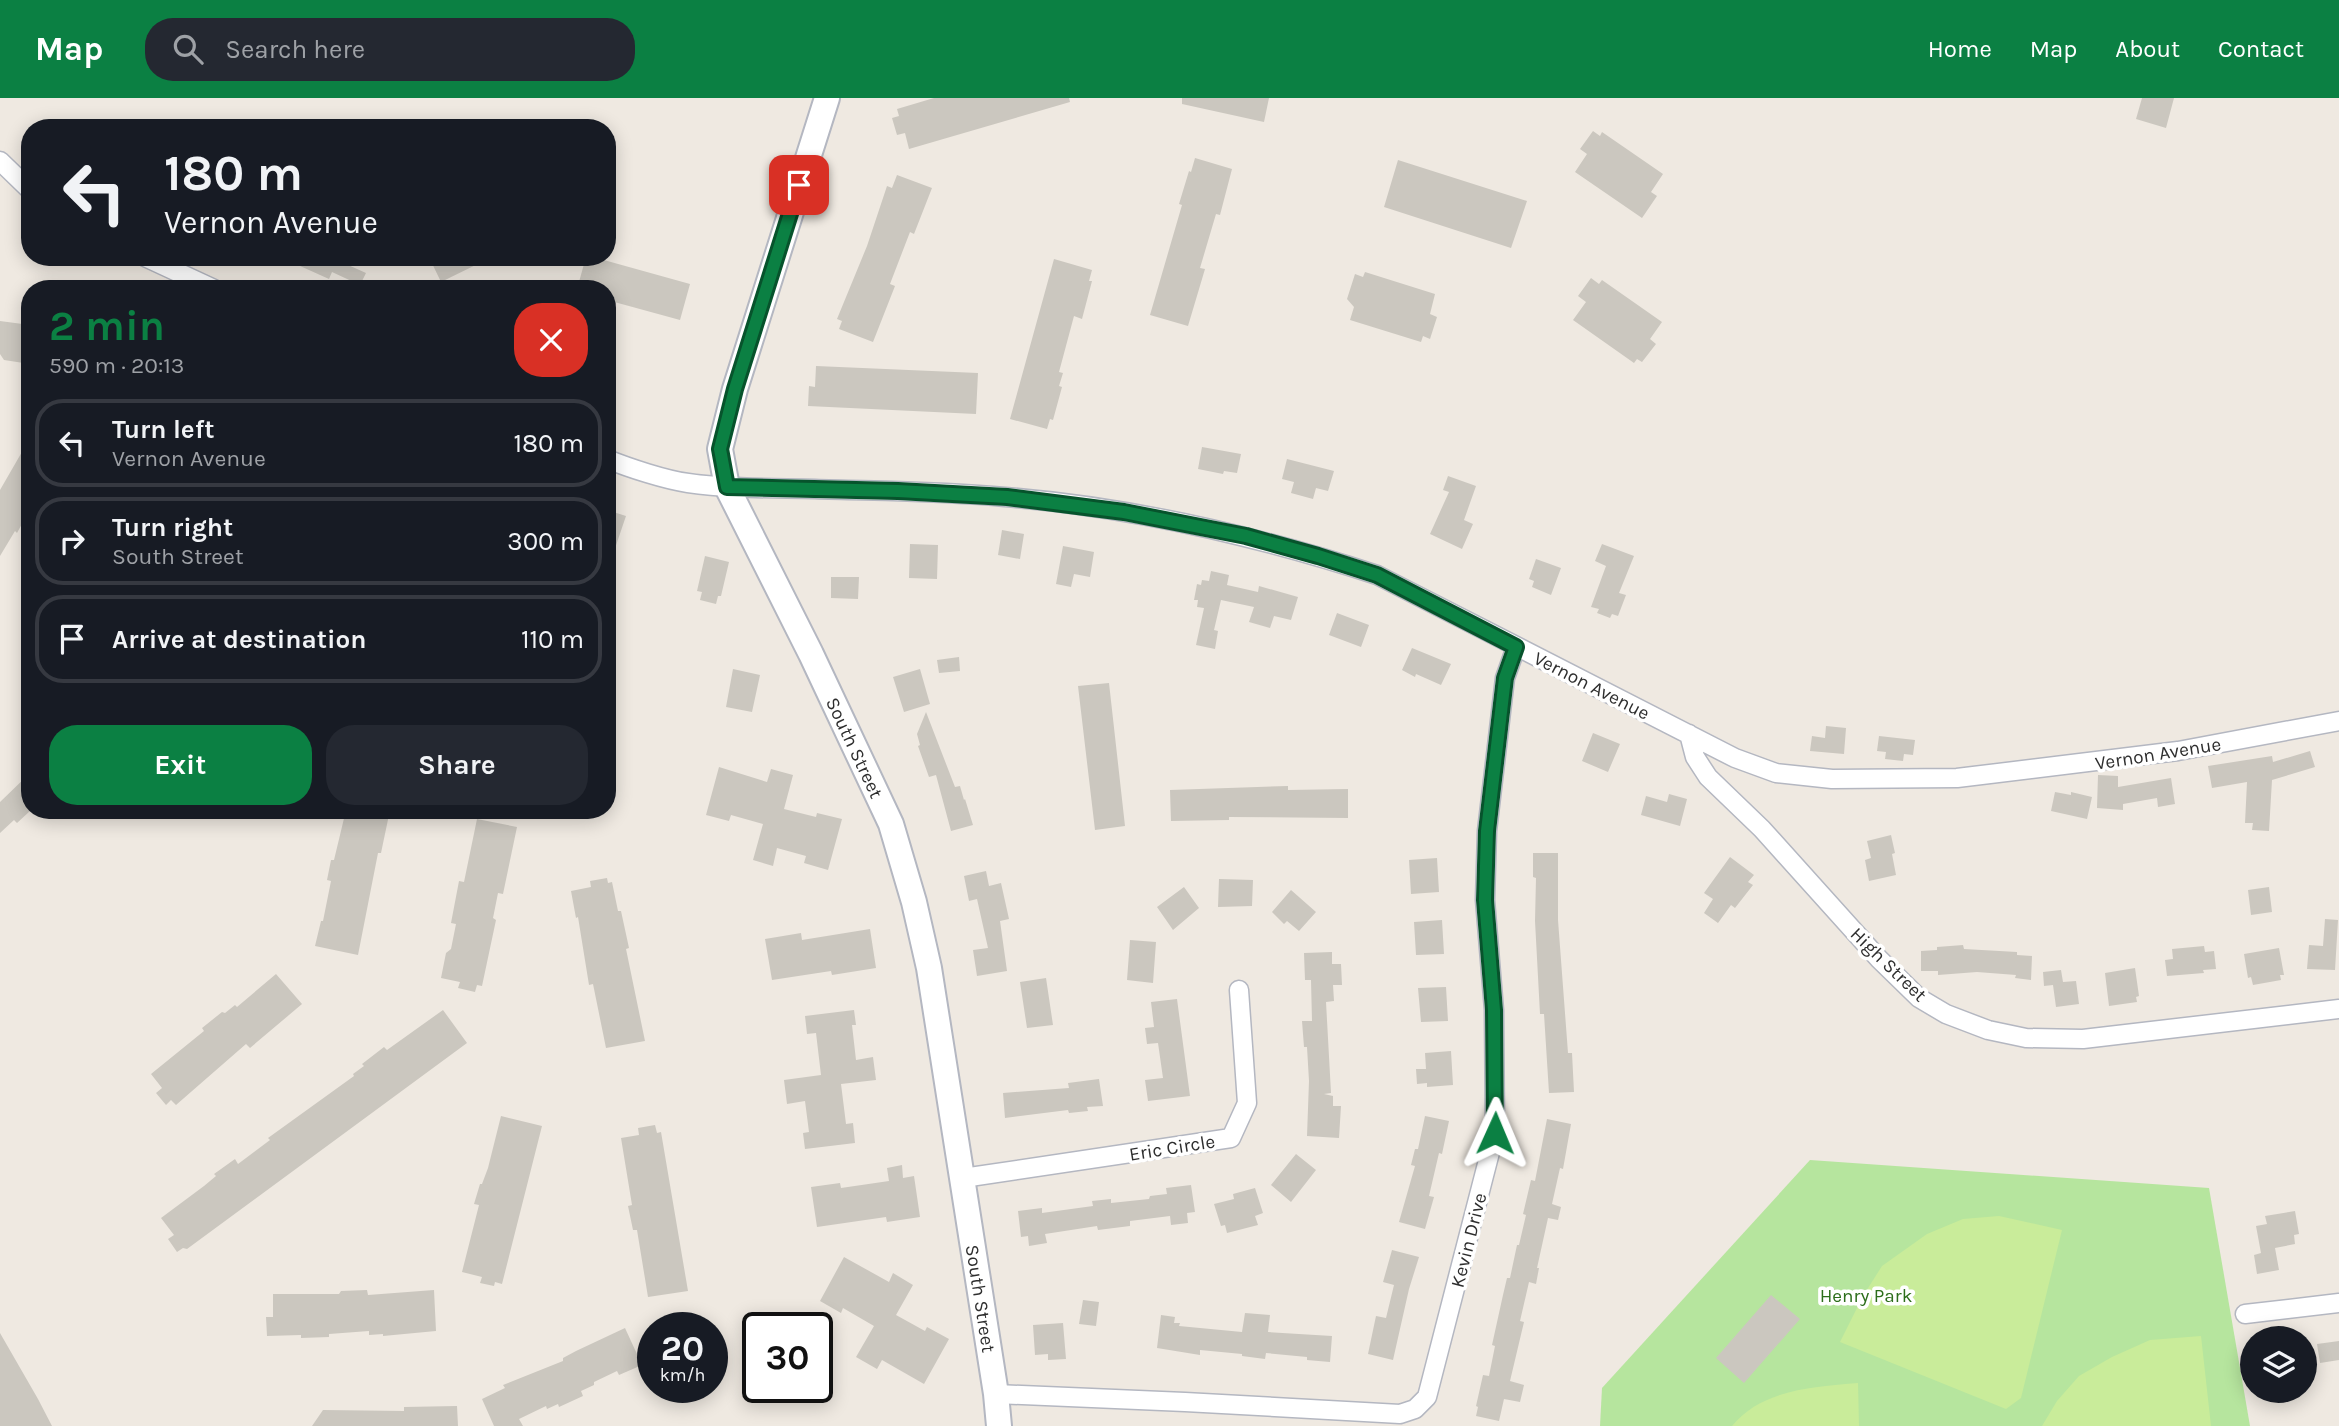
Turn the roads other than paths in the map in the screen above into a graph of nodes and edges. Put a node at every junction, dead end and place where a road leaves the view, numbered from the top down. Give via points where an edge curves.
1 (827, 98) edge
2 (0, 161) edge
3 (21, 181) edge
4 (164, 266) edge
5 (195, 280) edge
6 (616, 462) edge
7 (727, 487) junction
8 (1516, 647) junction
9 (2339, 721) edge
10 (1689, 734) junction
11 (1239, 990) dead end
12 (2339, 1009) edge
13 (963, 1178) junction
14 (2339, 1303) edge
15 (2245, 1314) dead end
16 (996, 1394) junction
17 (999, 1426) edge

1 - 7 street, South Street via 735,389 720,449
2 - 3 street
4 - 5 street
6 - 7 street, Vernon Avenue via 685,483
7 - 8 street, Vernon Avenue via 1007,497 1124,512 1246,536 1377,575
7 - 13 street, South Street via 891,824 929,968
8 - 10 street, Vernon Avenue
8 - 16 street, Kevin Drive via 1505,678 1487,831 1485,900 1494,1010 1495,1133 1427,1397 1415,1409 1399,1414
9 - 10 street, Vernon Avenue via 2066,766 1895,780 1776,773
10 - 12 street, High Street via 1695,757 1708,777 1762,829 1879,959 1919,998 1946,1014 2026,1038 2083,1039
11 - 13 street, Eric Circle via 1247,1103 1231,1138
13 - 16 street, South Street
14 - 15 street
16 - 17 street, South Street

